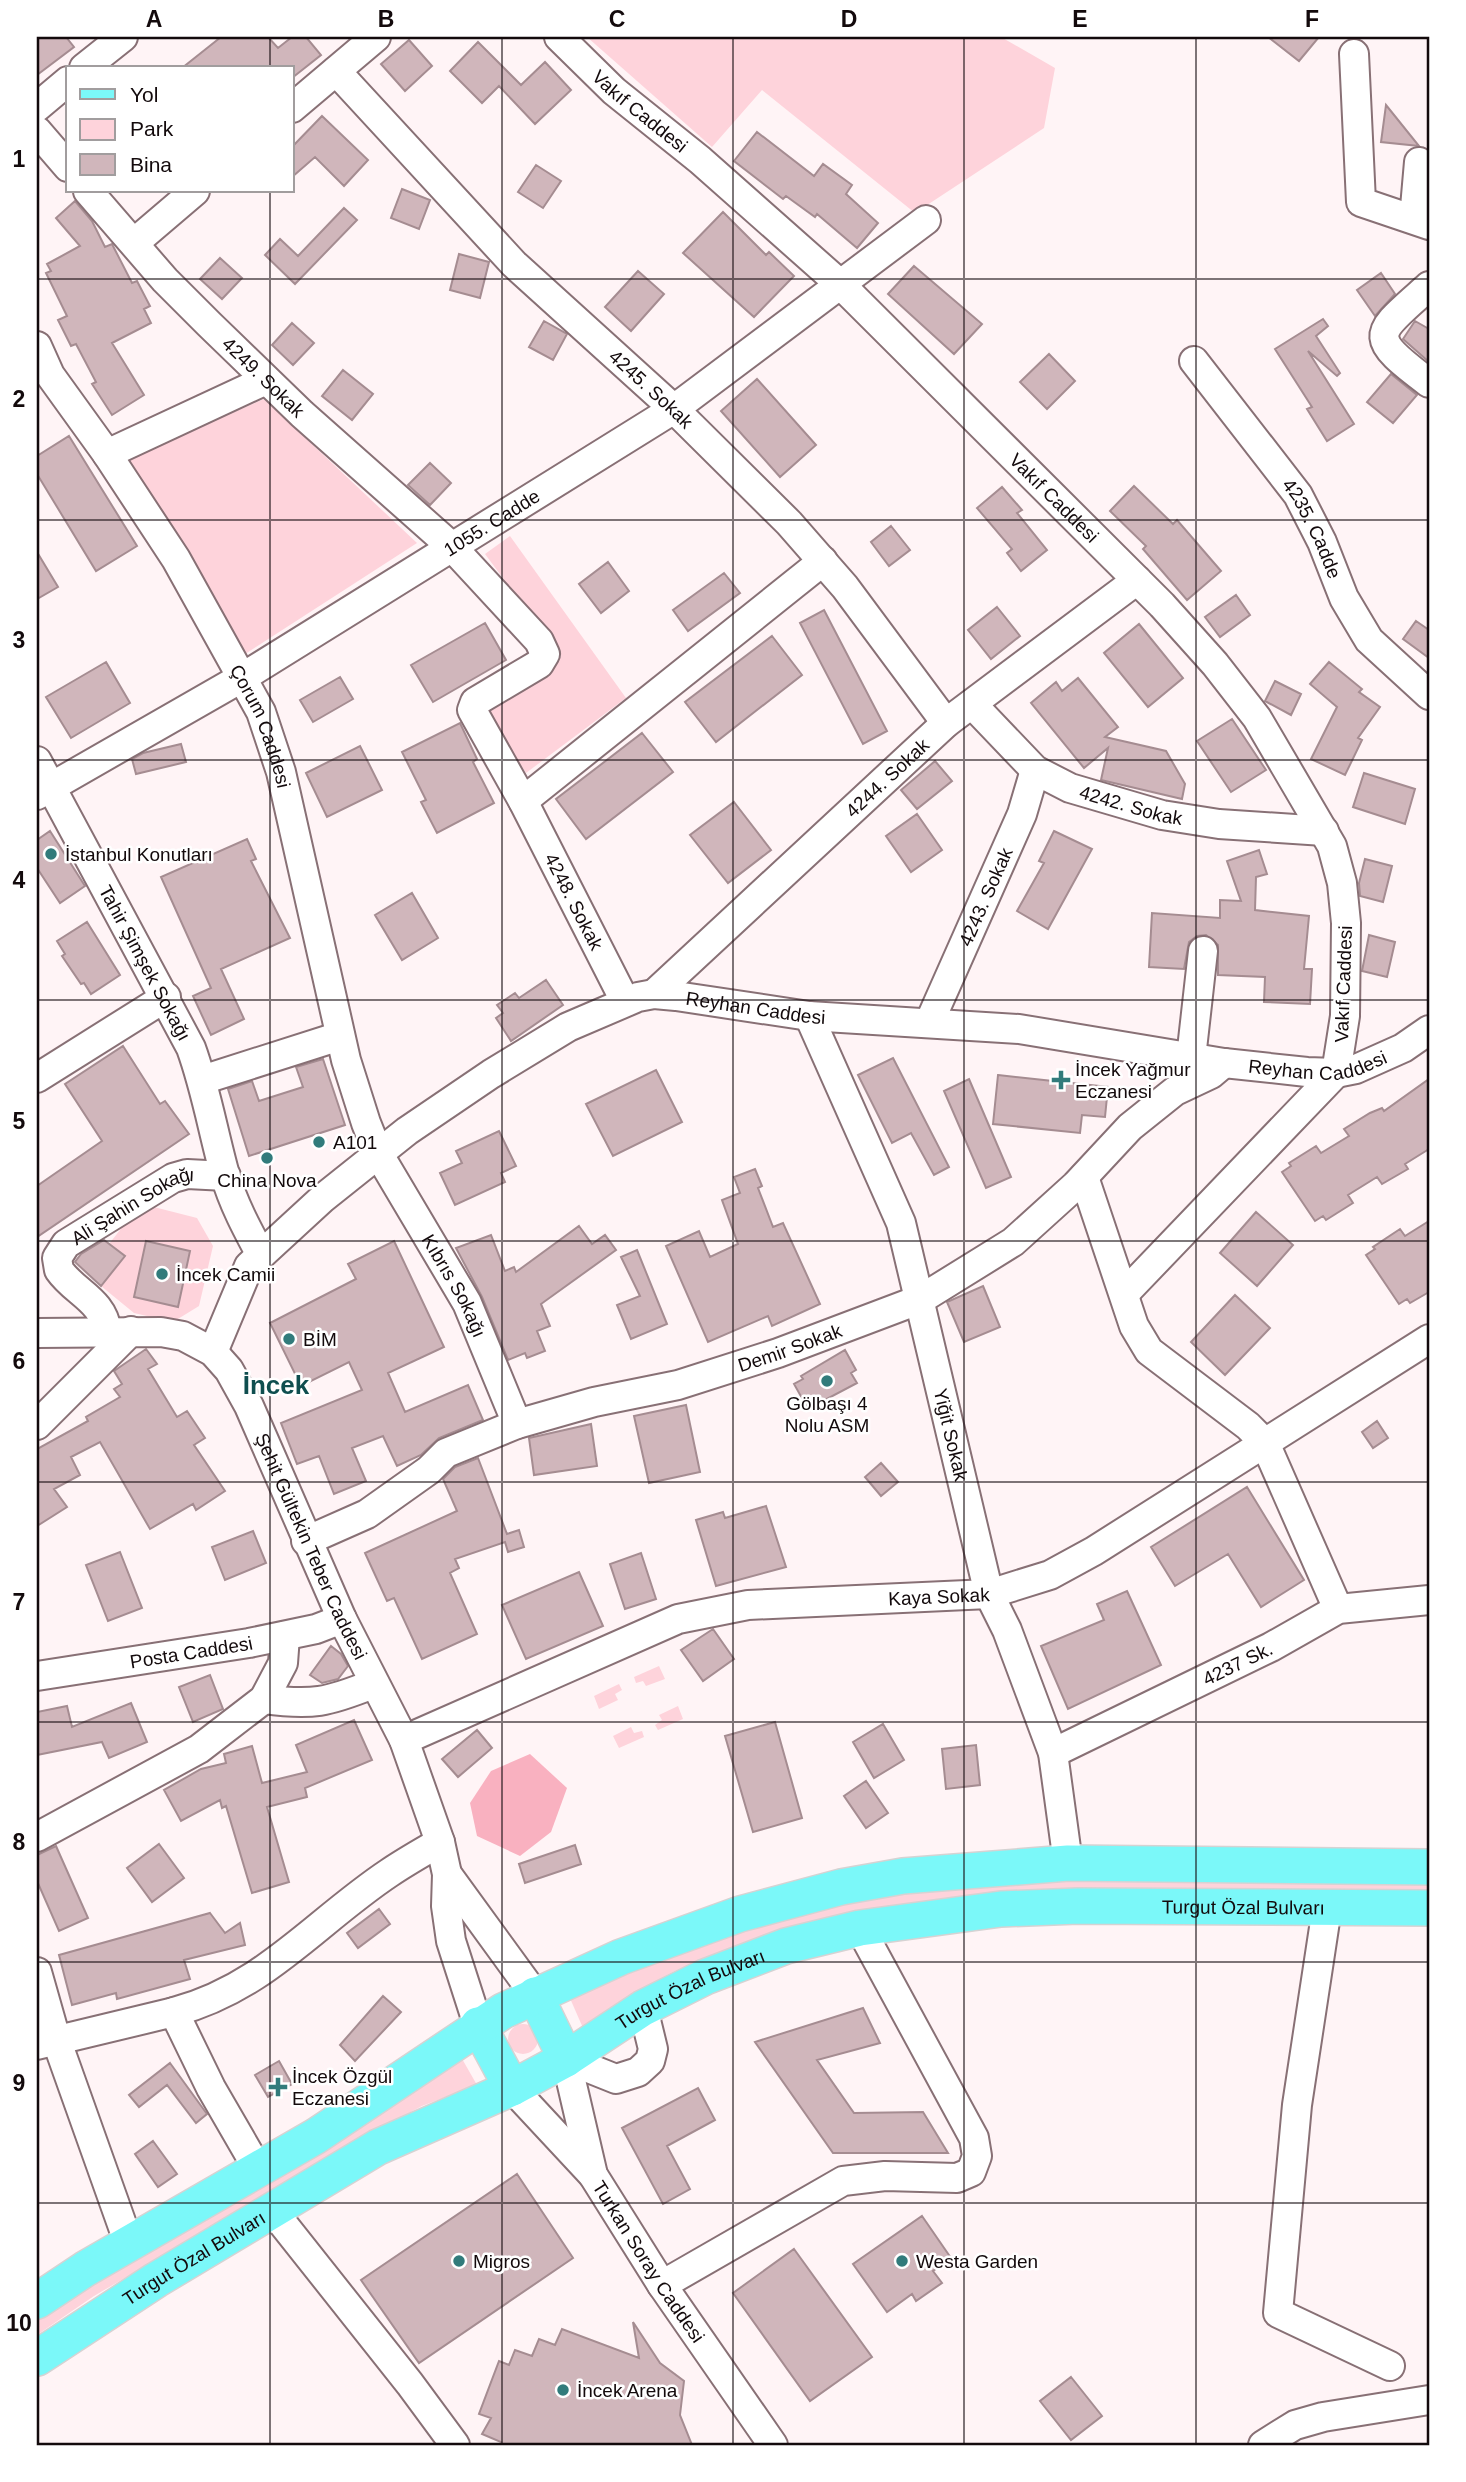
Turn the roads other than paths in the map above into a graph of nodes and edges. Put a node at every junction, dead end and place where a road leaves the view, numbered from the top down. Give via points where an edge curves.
1 (123, 37) edge
2 (376, 37) edge
3 (559, 37) edge
4 (1353, 54) dead end
5 (87, 66) edge
6 (336, 71) junction
7 (66, 83) edge
8 (294, 106) edge
9 (37, 107) edge
10 (37, 131) edge
11 (1419, 162) dead end
12 (66, 165) edge
13 (89, 192) edge
14 (194, 192) edge
15 (1424, 217) edge
16 (926, 220) dead end
17 (134, 243) junction
18 (840, 285) junction
19 (1429, 286) edge
20 (37, 346) edge
21 (1194, 361) dead end
22 (44, 376) edge
23 (266, 380) junction
24 (1429, 383) edge
25 (674, 409) junction
26 (107, 454) junction
27 (452, 547) junction
28 (823, 561) junction
29 (1137, 580) junction
30 (243, 677) junction
31 (1429, 695) edge
32 (972, 704) junction
33 (946, 723) junction
34 (37, 761) edge
35 (1035, 769) junction
36 (43, 791) edge
37 (523, 801) junction
38 (1324, 831) junction
39 (1203, 951) dead end
40 (654, 994) junction
41 (166, 997) junction
42 (625, 1001) junction
43 (808, 1016) junction
44 (930, 1021) junction
45 (1429, 1030) edge
46 (340, 1036) junction
47 (1191, 1058) junction
48 (1224, 1063) junction
49 (1336, 1073) junction
50 (37, 1078) edge
51 (202, 1080) junction
52 (378, 1153) junction
53 (226, 1176) junction
54 (1084, 1177) junction
55 (261, 1255) junction
56 (1125, 1293) junction
57 (920, 1299) junction
58 (119, 1331) junction
59 (37, 1333) edge
60 (1429, 1339) edge
61 (213, 1352) junction
62 (517, 1424) junction
63 (37, 1425) edge
64 (1265, 1443) junction
65 (306, 1541) junction
66 (989, 1594) junction
67 (1429, 1600) edge
68 (1338, 1609) junction
69 (342, 1619) junction
70 (285, 1636) junction
71 (37, 1676) edge
72 (373, 1684) junction
73 (264, 1699) junction
74 (404, 1740) junction
75 (1053, 1753) junction
76 (37, 1837) edge
77 (440, 1842) junction
78 (1068, 1863) junction
79 (1429, 1867) edge
80 (447, 1874) junction
81 (1326, 1908) junction
82 (1429, 1908) edge
83 (860, 1928) junction
84 (37, 1972) edge
85 (535, 1995) junction
86 (643, 2008) junction
87 (174, 2012) junction
88 (478, 2025) junction
89 (46, 2042) edge
90 (566, 2059) junction
91 (512, 2088) junction
92 (259, 2171) junction
93 (593, 2175) junction
94 (272, 2210) junction
95 (130, 2245) junction
96 (662, 2285) junction
97 (37, 2301) edge
98 (37, 2358) edge
99 (1390, 2366) dead end
100 (1429, 2400) edge
101 (455, 2445) edge
102 (773, 2445) edge
103 (1263, 2445) edge

1 - 5 street
2 - 6 street
3 - 18 street, Vakıf Caddesi via 614,91 700,160
4 - 15 street via 1361,202
6 - 8 street
6 - 25 street, 4245. Sokak via 514,264
7 - 9 street
10 - 12 street
11 - 15 street
13 - 17 street, 4249. Sokak
14 - 17 street
16 - 18 street, 1055. Cadde
17 - 23 street, 4249. Sokak
18 - 25 street, 1055. Cadde
18 - 29 street, Vakıf Caddesi
19 - 24 street via 1393,318 1383,339
20 - 22 street, Çorum Caddesi
21 - 31 street, 4235. Cadde via 1298,495 1368,640
22 - 26 street, Çorum Caddesi
23 - 26 street
23 - 27 street, 4249. Sokak
25 - 27 street, 1055. Cadde
25 - 28 street, 4245. Sokak
26 - 30 street, Çorum Caddesi via 176,559
27 - 30 street, 1055. Cadde
27 - 37 street, 4249. Sokak via 539,641 545,654 538,664 475,702 472,710
28 - 33 street, 4245. Sokak
28 - 37 street
29 - 32 street, 4244. Sokak
29 - 38 street, Vakıf Caddesi via 1238,692
30 - 36 street, 1055. Cadde
30 - 46 street, Çorum Caddesi via 272,740
32 - 33 street, 4244. Sokak
32 - 35 street, 4242. Sokak
33 - 40 street, 4244. Sokak
34 - 36 street, Tahir Şimşek Sokağı
35 - 38 street, 4242. Sokak via 1070,788 1162,815
35 - 44 street, 4243. Sokak via 1022,814
36 - 41 street, Tahir Şimşek Sokağı
37 - 42 street, 4248. Sokak
38 - 49 street, Vakıf Caddesi via 1338,865 1345,910 1345,1016
39 - 47 street
40 - 42 street, Reyhan Caddesi
40 - 43 street, Reyhan Caddesi
41 - 50 street
41 - 51 street, Tahir Şimşek Sokağı
42 - 52 street, Reyhan Caddesi via 534,1046
43 - 44 street, Reyhan Caddesi
43 - 57 street, Yiğit Sokak via 901,1223
44 - 47 street, Reyhan Caddesi via 1051,1033
45 - 49 street, Reyhan Caddesi via 1375,1062
46 - 51 street
46 - 52 street, Çorum Caddesi
47 - 48 street, Reyhan Caddesi
48 - 49 street, Reyhan Caddesi
48 - 54 street, Demir Sokak via 1174,1091 1130,1127
49 - 56 street
51 - 53 street, Tahir Şimşek Sokağı
52 - 55 street, Reyhan Caddesi
52 - 62 street, Kıbrıs Sokağı via 452,1273
53 - 55 street, Tahir Şimşek Sokağı
53 - 58 street, Ali Şahin Sokağı via 173,1178 60,1251 59,1270
54 - 56 street
54 - 57 street, Demir Sokak via 1013,1242
55 - 61 street, Reyhan Caddesi via 240,1283
56 - 64 street via 1134,1326 1149,1351
57 - 62 street, Demir Sokak via 678,1385
57 - 66 street, Yiğit Sokak
58 - 59 street, Şehit Gültekin Teber Caddesi
58 - 61 street, Şehit Gültekin Teber Caddesi via 183,1336
58 - 63 street
60 - 64 street, Kaya Sokak
61 - 65 street, Şehit Gültekin Teber Caddesi via 249,1406
62 - 65 street, Demir Sokak via 446,1453 367,1514
64 - 66 street, Kaya Sokak via 1094,1551 1050,1575
64 - 68 street
65 - 69 street, Şehit Gültekin Teber Caddesi
66 - 74 street, Kaya Sokak via 748,1605 678,1619
66 - 75 street, Yiğit Sokak
67 - 68 street, 4237 Sk.
68 - 75 street, 4237 Sk. via 1271,1647
69 - 70 street, Posta Caddesi
69 - 72 street, Şehit Gültekin Teber Caddesi
70 - 71 street, Posta Caddesi
70 - 73 street via 283,1663
72 - 73 street via 334,1700 305,1705
72 - 74 street, Şehit Gültekin Teber Caddesi
73 - 76 street via 199,1749
74 - 77 street, Şehit Gültekin Teber Caddesi
75 - 78 street, Yiğit Sokak
77 - 80 street, Şehit Gültekin Teber Caddesi
77 - 87 street via 388,1873 261,1973 210,2002
78 - 79 main road
78 - 85 main road via 903,1876 817,1893 694,1929
80 - 85 street
80 - 88 street via 451,1941
81 - 82 main road, Turgut Özal Bulvarı
81 - 83 main road, Turgut Özal Bulvarı via 1036,1907
81 - 99 street via 1297,2105 1278,2313
83 - 86 main road, Turgut Özal Bulvarı via 746,1959
83 - 96 street via 974,2138 977,2156 971,2172 957,2178 885,2176 843,2181
84 - 89 street
85 - 88 main road
85 - 90 main road
86 - 90 main road, Turgut Özal Bulvarı
86 - 90 street via 653,2049 650,2061 638,2073 616,2079
87 - 89 street
87 - 92 street
88 - 91 main road
88 - 92 main road via 371,2102
89 - 95 street
90 - 91 main road, Turgut Özal Bulvarı
90 - 93 street, Turkan Soray Caddesi
91 - 93 street
91 - 94 main road, Turgut Özal Bulvarı via 377,2147
92 - 95 main road
93 - 96 street, Turkan Soray Caddesi
94 - 98 main road, Turgut Özal Bulvarı
94 - 101 street
95 - 97 main road
96 - 102 street, Turkan Soray Caddesi
100 - 103 street via 1323,2417 1295,2425

